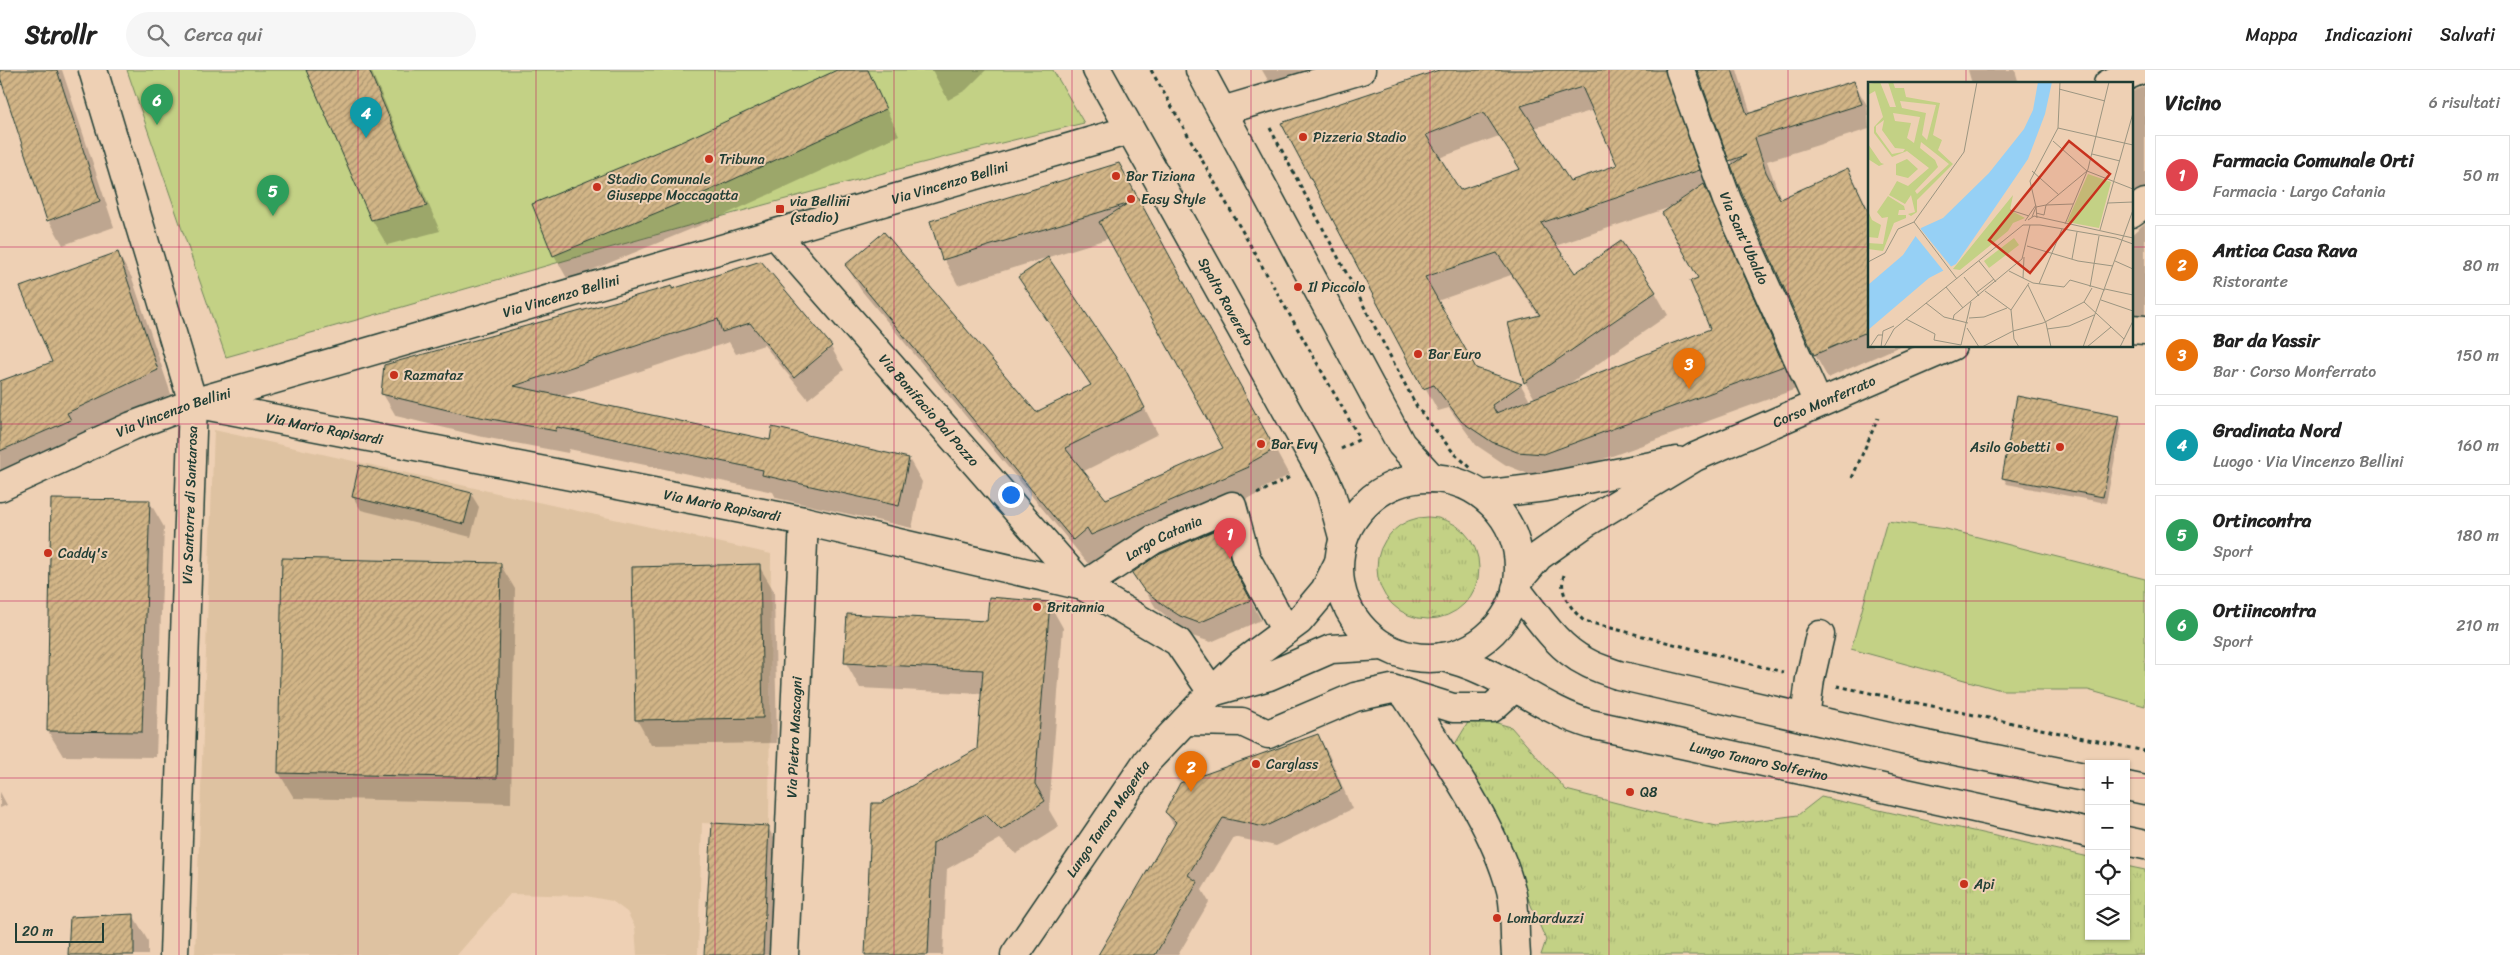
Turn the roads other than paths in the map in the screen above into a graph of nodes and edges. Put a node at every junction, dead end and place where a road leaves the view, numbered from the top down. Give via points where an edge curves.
1 (93, 70) edge
2 (1097, 70) edge
3 (1200, 70) edge
4 (1361, 70) edge
5 (1680, 70) edge
6 (2140, 70) edge
7 (2113, 82) edge
8 (1222, 111) junction
9 (1130, 130) junction
10 (2145, 203) edge
11 (2132, 212) edge
12 (775, 234) junction
13 (2132, 329) edge
14 (2145, 330) edge
15 (1947, 348) edge
16 (193, 402) junction
17 (1818, 403) junction
18 (1695, 457) junction
19 (1432, 478) junction
20 (1480, 484) junction
21 (0, 487) edge
22 (804, 521) junction
23 (1341, 550) junction
24 (1517, 585) junction
25 (1083, 586) junction
26 (1286, 631) junction
27 (1820, 635) dead end
28 (1382, 646) junction
29 (1442, 658) junction
30 (1514, 688) junction
31 (1212, 692) junction
32 (1404, 693) junction
33 (1805, 718) junction
34 (1185, 721) junction
35 (2085, 777) edge
36 (2130, 787) edge
37 (2145, 790) edge
38 (2085, 832) edge
39 (2130, 842) edge
40 (2145, 845) edge
41 (174, 955) edge
42 (784, 955) edge
43 (1016, 955) edge
44 (1516, 955) edge

1 - 16 street, Via Santorre di Santarosa
2 - 9 street, Spalto Rovereto
3 - 8 street
4 - 8 street
5 - 17 street, Via Sant'Ubaldo via 1727,200
6 - 7 street
8 - 19 street via 1390,422 1412,458
9 - 12 street, Via Vincenzo Bellini
9 - 23 street, Spalto Rovereto via 1307,468 1332,493
10 - 11 street
12 - 16 street, Via Vincenzo Bellini
12 - 25 street, Via Bonifacio Dal Pozzo
13 - 14 street
15 - 17 street, Corso Monferrato
16 - 21 street, Via Vincenzo Bellini via 132,426
16 - 22 street, Via Mario Rapisardi
16 - 41 street, Via Santorre di Santarosa
17 - 18 street, Corso Monferrato
18 - 20 street, Corso Monferrato via 1546,487
18 - 24 street, Corso Monferrato via 1584,524 1539,556
19 - 20 street
19 - 23 street via 1406,480 1381,491 1361,507 1351,521
20 - 24 street via 1513,537 1519,563
22 - 25 street, Via Mario Rapisardi
22 - 42 street, Via Pietro Mascagni
23 - 26 street, Lungo Tanaro Magenta via 1317,601
23 - 28 street via 1341,590 1351,615
24 - 29 street via 1506,614 1490,635 1468,650
24 - 33 street via 1558,641 1586,662 1636,681
25 - 26 street, Largo Catania via 1153,540 1232,506 1246,558
25 - 31 street, Via Mario Rapisardi via 1178,642
26 - 31 street, Lungo Tanaro Magenta via 1241,664
27 - 33 street
28 - 29 street via 1416,657
28 - 31 street via 1331,650 1270,676
29 - 30 street, Lungo Tanaro Solferino via 1476,667
30 - 32 street via 1492,708 1453,708
30 - 38 street, Lungo Tanaro Solferino via 1551,710 1590,724
31 - 34 street, Lungo Tanaro Magenta
32 - 34 street via 1392,689 1355,697 1268,734 1242,722
32 - 44 street via 1489,834 1511,891
33 - 35 street
34 - 43 street, Lungo Tanaro Magenta via 1148,760
36 - 37 street
39 - 40 street

